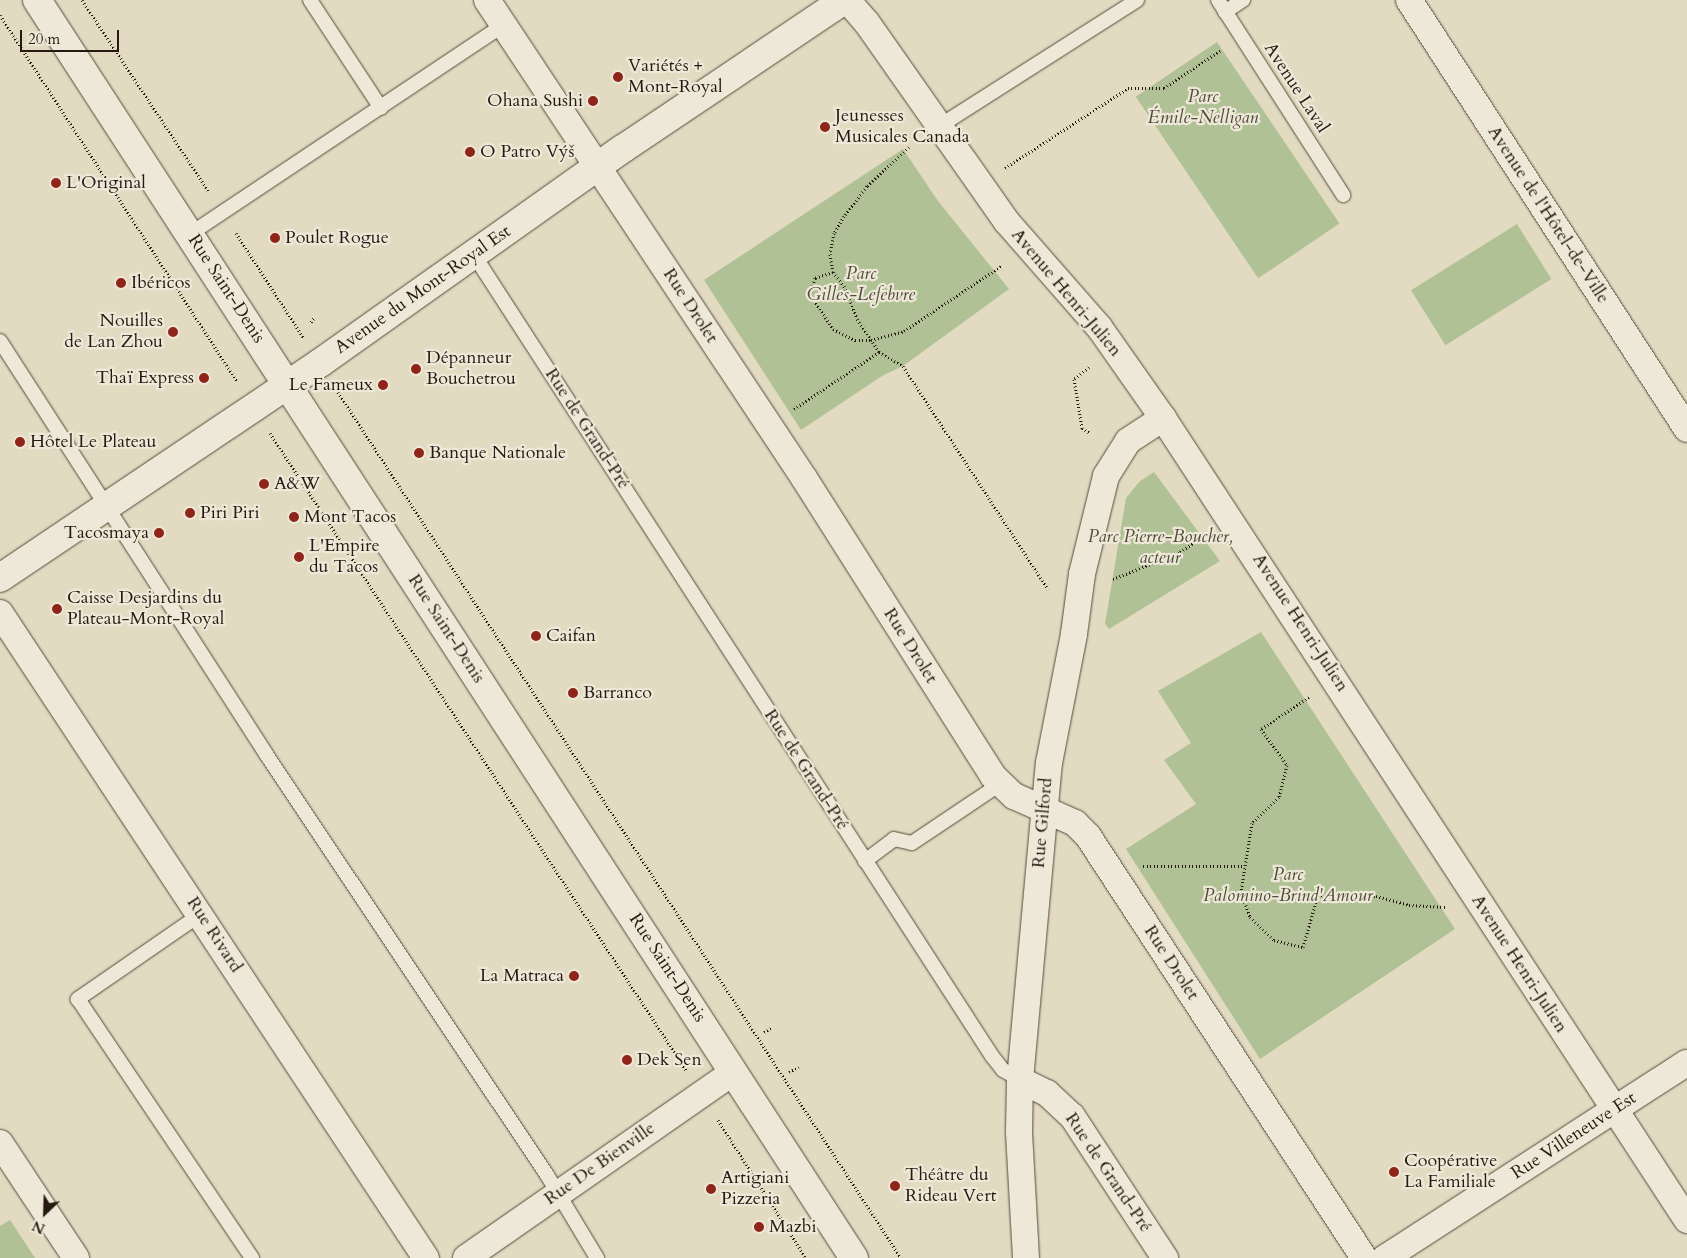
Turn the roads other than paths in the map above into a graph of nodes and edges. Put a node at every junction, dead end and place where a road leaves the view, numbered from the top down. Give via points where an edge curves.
1 (37, 0) edge
2 (310, 0) edge
3 (487, 0) edge
4 (846, 0) edge
5 (1137, 0) edge
6 (1243, 0) edge
7 (1409, 0) edge
8 (1221, 6) edge
9 (503, 25) junction
10 (381, 108) junction
11 (938, 127) junction
12 (598, 167) junction
13 (1343, 195) dead end
14 (190, 234) junction
15 (474, 255) junction
16 (0, 341) edge
17 (287, 384) junction
18 (1163, 418) junction
19 (1687, 429) edge
20 (108, 506) junction
21 (0, 578) edge
22 (0, 613) edge
23 (1000, 784) junction
24 (1043, 806) junction
25 (865, 861) junction
26 (201, 914) junction
27 (1687, 1063) edge
28 (734, 1072) junction
29 (1020, 1080) junction
30 (1614, 1110) junction
31 (0, 1143) edge
32 (557, 1194) junction
33 (1687, 1220) edge
34 (76, 1258) edge
35 (252, 1258) edge
36 (426, 1258) edge
37 (466, 1258) edge
38 (597, 1258) edge
39 (854, 1258) edge
40 (1026, 1258) edge
41 (1165, 1258) edge
42 (1364, 1258) edge
43 (1386, 1258) edge

1 - 14 main road, Rue Saint-Denis
2 - 10 lane
3 - 9 street, Rue Drolet
4 - 11 street, Avenue Henri-Julien via 867,23
4 - 12 main road, Avenue du Mont-Royal Est
5 - 11 lane
6 - 8 lane
7 - 19 street, Avenue de l'Hôtel-de-Ville
8 - 13 lane, Avenue Laval
9 - 10 lane
9 - 12 street, Rue Drolet
10 - 14 lane
11 - 18 street, Avenue Henri-Julien via 1029,250 1099,327
12 - 15 main road, Avenue du Mont-Royal Est
12 - 23 street, Rue Drolet
14 - 17 main road, Rue Saint-Denis
15 - 17 main road, Avenue du Mont-Royal Est
15 - 25 lane, Rue de Grand-Pré
16 - 20 lane
17 - 20 main road, Avenue du Mont-Royal Est
17 - 28 main road, Rue Saint-Denis
18 - 24 street, Rue Gilford via 1128,441 1106,476 1082,574
18 - 30 street, Avenue Henri-Julien
20 - 21 main road, Avenue du Mont-Royal Est
20 - 32 lane via 266,754
22 - 26 street, Rue Rivard
23 - 24 street, Rue Drolet via 1014,796
23 - 25 lane via 912,843 894,840
24 - 29 street, Rue Gilford
24 - 42 street, Rue Drolet via 1075,823 1088,836
25 - 29 lane, Rue de Grand-Pré via 992,1056 1003,1070
26 - 35 lane via 78,999
26 - 36 street, Rue Rivard
27 - 30 street, Rue Villeneuve Est
28 - 32 street, Rue De Bienville
28 - 39 main road, Rue Saint-Denis
29 - 40 street, Rue Gilford via 1019,1131
29 - 41 street, Rue de Grand-Pré via 1047,1093 1072,1116
30 - 33 street, Avenue Henri-Julien
30 - 43 street, Rue Villeneuve Est
31 - 34 street
32 - 37 street, Rue De Bienville
32 - 38 lane

